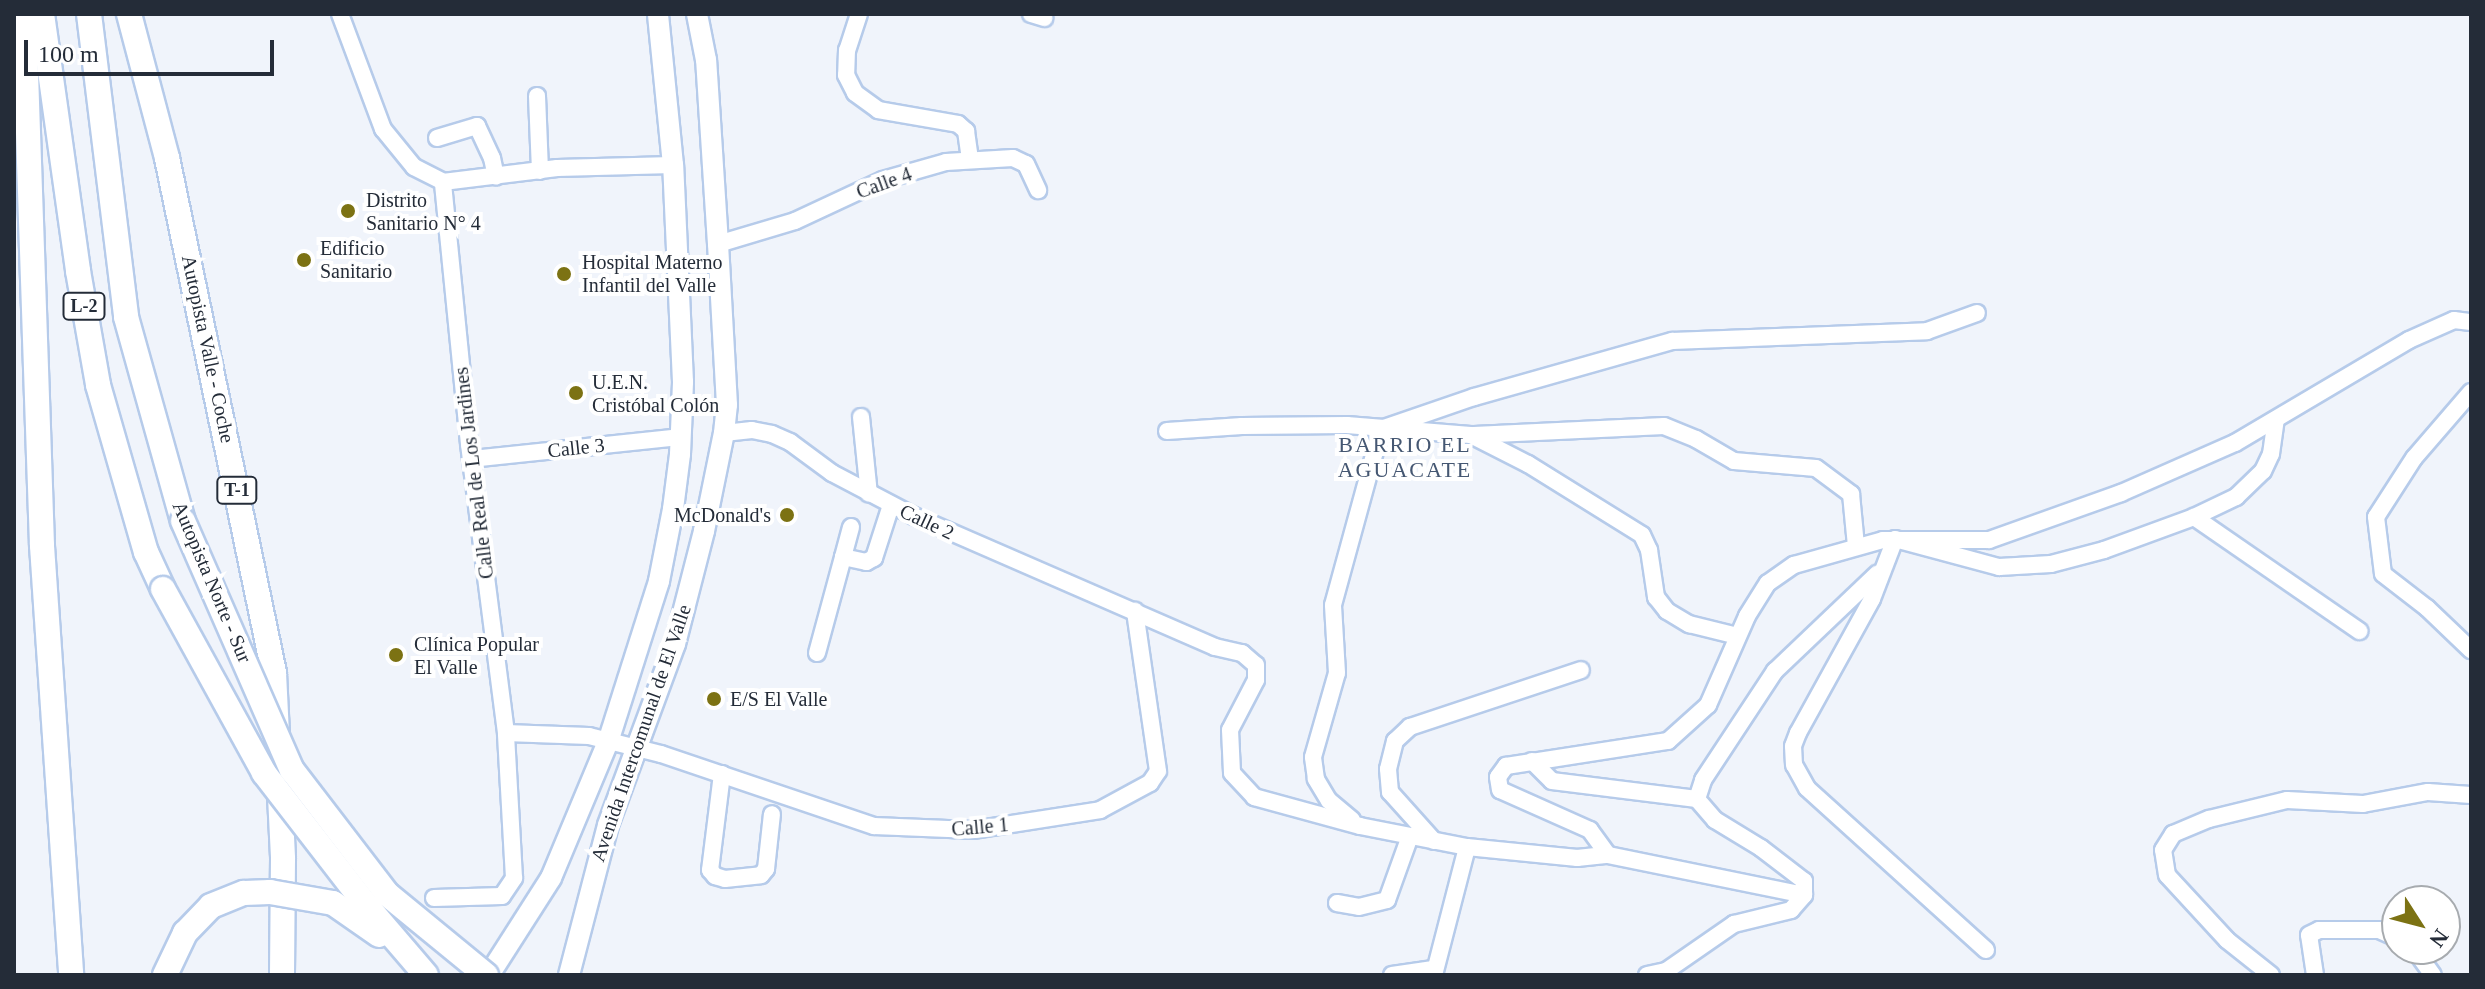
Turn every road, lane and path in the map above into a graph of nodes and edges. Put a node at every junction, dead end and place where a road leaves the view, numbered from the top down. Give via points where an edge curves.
1 (24, 14) edge
2 (42, 14) edge
3 (89, 14) edge
4 (129, 14) edge
5 (340, 14) edge
6 (658, 14) edge
7 (697, 14) edge
8 (859, 14) edge
9 (537, 96) dead end
10 (437, 138) dead end
11 (970, 159) junction
12 (673, 165) junction
13 (540, 171) junction
14 (496, 177) junction
15 (443, 182) junction
16 (1038, 190) dead end
17 (718, 244) junction
18 (1977, 313) dead end
19 (2471, 322) edge
20 (2471, 392) edge
21 (861, 417) dead end
22 (2276, 419) junction
23 (1381, 429) junction
24 (1167, 431) dead end
25 (724, 433) junction
26 (1471, 435) junction
27 (681, 437) junction
28 (471, 459) junction
29 (869, 494) junction
30 (891, 505) junction
31 (2194, 517) junction
32 (851, 527) dead end
33 (1895, 539) junction
34 (1856, 546) junction
35 (843, 557) junction
36 (1880, 571) junction
37 (1135, 611) junction
38 (2359, 631) dead end
39 (1737, 636) junction
40 (2471, 650) edge
41 (817, 653) dead end
42 (1581, 670) dead end
43 (506, 733) junction
44 (608, 742) junction
45 (638, 749) junction
46 (1532, 761) junction
47 (722, 774) junction
48 (2471, 795) edge
49 (1697, 799) junction
50 (772, 814) dead end
51 (1360, 826) junction
52 (1410, 836) junction
53 (1434, 841) junction
54 (1467, 847) junction
55 (1608, 855) junction
56 (1804, 895) junction
57 (434, 898) dead end
58 (1337, 903) dead end
59 (2381, 931) edge
60 (1986, 950) dead end
61 (1433, 972) edge
62 (71, 975) edge
63 (165, 975) edge
64 (282, 975) edge
65 (426, 975) edge
66 (488, 975) edge
67 (569, 975) edge
68 (1392, 975) edge
69 (1647, 975) edge
70 (2271, 975) edge
71 (2315, 975) edge

1 - 62 highway via 43,560
2 - 65 highway, Autopista Norte - Sur / L-2, bridge via 98,385 146,552 264,773
3 - 66 highway, Autopista Norte - Sur / L-2, bridge via 126,317 183,521 292,770 387,894
4 - 64 highway, Autopista Valle - Coche / T-1 via 167,158 274,673 283,859
5 - 15 street via 383,129 414,167
6 - 12 main road, Avenida Intercomunal de El Valle
7 - 17 main road, Avenida Intercomunal de El Valle via 706,60
8 - 11 street via 847,50 846,75 855,93 878,110 958,124 966,131
9 - 13 street
10 - 14 street via 477,126
11 - 16 street, Calle 4 via 1013,158 1026,164
11 - 17 street, Calle 4 via 883,180 795,221
12 - 13 street
12 - 27 main road, Avenida Intercomunal de El Valle
13 - 14 street
14 - 15 street
15 - 28 street, Calle Real de Los Jardines
17 - 25 main road, Avenida Intercomunal de El Valle
18 - 23 street via 1927,331 1672,341
19 - 22 street via 2454,320 2409,340
20 - 40 street via 2414,458 2376,517 2383,574
21 - 29 street
22 - 31 street via 2263,471 2236,497
22 - 33 street via 2121,493 1989,540
23 - 24 street via 1347,425
23 - 26 street
23 - 51 street via 1333,605 1337,673 1313,757 1316,779 1329,801
25 - 29 street, Calle 2 via 752,430 781,438
25 - 45 main road, Avenida Intercomunal de El Valle via 684,611
26 - 34 street via 1664,426 1734,461 1816,468 1851,494
26 - 39 street via 1642,535 1656,597 1667,611 1689,624
27 - 28 street, Calle 3
27 - 44 main road, Avenida Intercomunal de El Valle via 659,581
28 - 43 street, Calle Real de Los Jardines
29 - 30 street, Calle 2
30 - 35 street via 874,558 866,562
30 - 37 street, Calle 2
31 - 33 street via 2104,550 2038,565 1999,567
31 - 38 street
32 - 35 street
33 - 34 street
33 - 36 street
34 - 39 street via 1794,565 1768,583
35 - 41 street
36 - 49 street via 1775,671 1703,780
36 - 60 street via 1872,599 1798,733 1794,765 1807,788
37 - 47 street, Calle 1 via 1158,771 1150,783 1100,810 973,830 910,830 874,826
37 - 51 street, Calle 2 via 1215,647 1242,653 1256,665 1256,680 1230,730 1232,773 1254,797
39 - 46 street via 1708,705 1668,741
42 - 53 street via 1410,727 1395,741 1388,769 1390,792
43 - 44 street via 589,736
43 - 57 street, Calle Real de Los Jardines via 514,878 502,896
44 - 45 street, Calle 1
44 - 66 main road, Avenida Intercomunal de El Valle via 551,878
45 - 47 street, Calle 1
45 - 67 main road, Avenida Intercomunal de El Valle via 608,825
46 - 49 street via 1552,781
46 - 55 street via 1506,766 1498,777 1500,790 1590,830
47 - 50 street via 710,870 715,876 761,875
48 - 70 street via 2428,792 2363,804 2287,800 2209,819 2173,834 2163,850 2167,875 2227,940
49 - 56 street via 1715,820 1804,881
51 - 52 street
52 - 53 street
52 - 58 street via 1387,900 1359,907
53 - 54 street
54 - 55 street via 1577,858
54 - 61 street
55 - 56 street
56 - 69 street via 1791,910 1734,924 1666,971
59 - 71 street via 2319,930 2309,935
61 - 68 street
63 - 65 highway, bridge via 185,933 211,906 244,893 270,892 333,903

